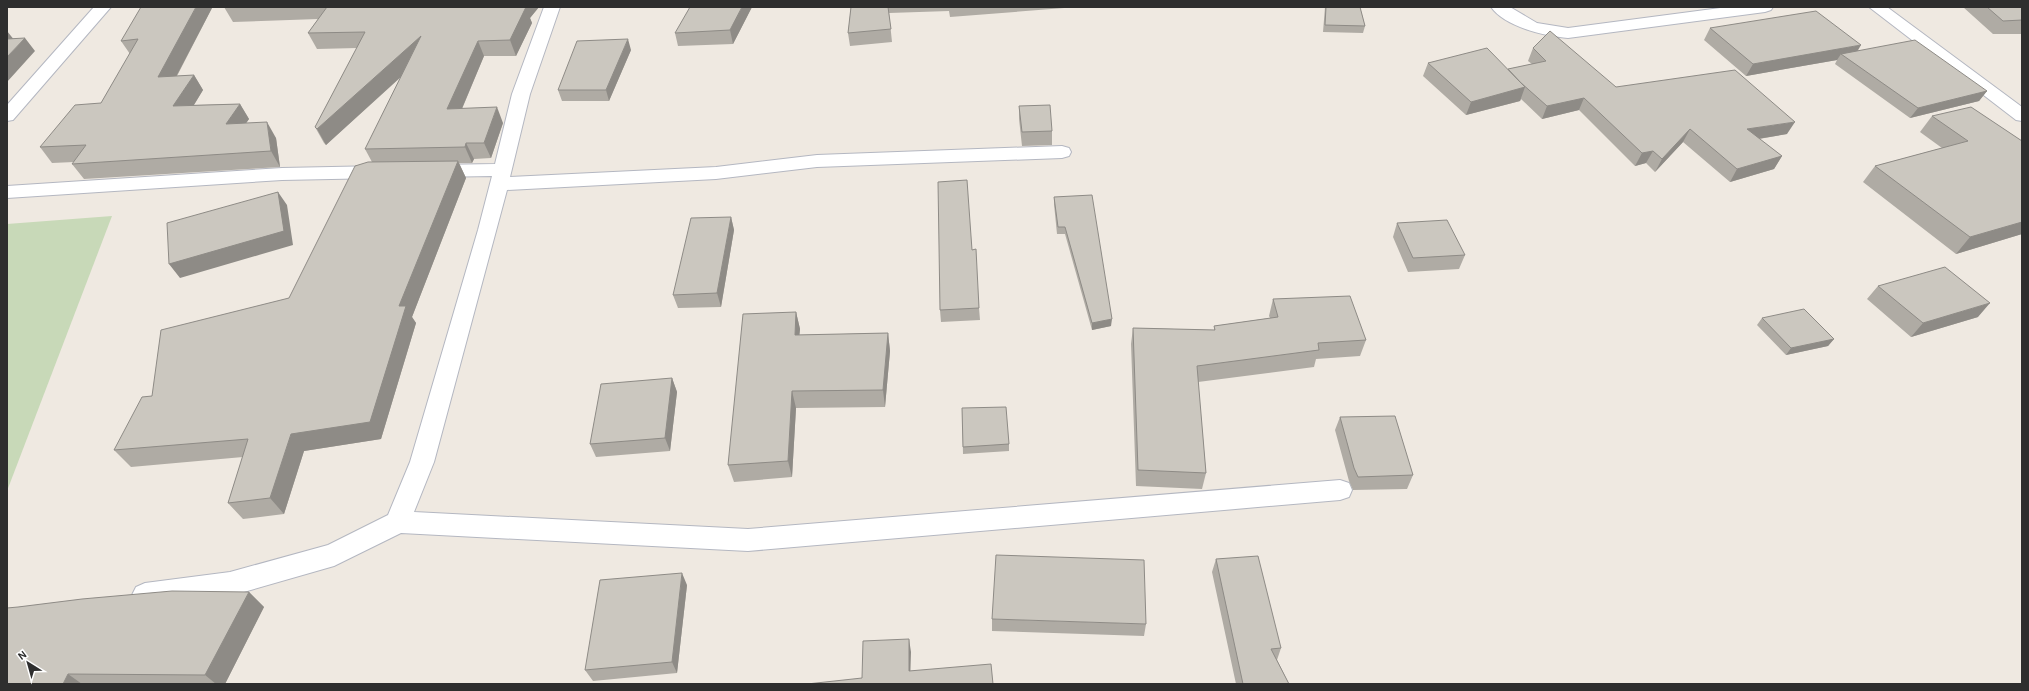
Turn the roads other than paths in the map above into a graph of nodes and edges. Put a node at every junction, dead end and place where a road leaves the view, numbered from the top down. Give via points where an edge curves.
1 (103, 7) edge
2 (552, 7) edge
3 (1500, 7) edge
4 (1766, 7) edge
5 (1877, 7) edge
6 (7, 116) edge
7 (2022, 116) edge
8 (1062, 152) dead end
9 (501, 177) junction
10 (7, 192) edge
11 (1340, 490) dead end
12 (398, 522) junction
13 (122, 598) edge

1 - 6 street
2 - 9 street via 521,94
3 - 4 street via 1521,22 1545,32 1568,33
5 - 7 street
8 - 9 street via 817,161 716,173
9 - 10 street via 408,171 282,174
9 - 12 street via 471,293 422,462
11 - 12 street via 748,540
12 - 13 street via 334,555 230,584

